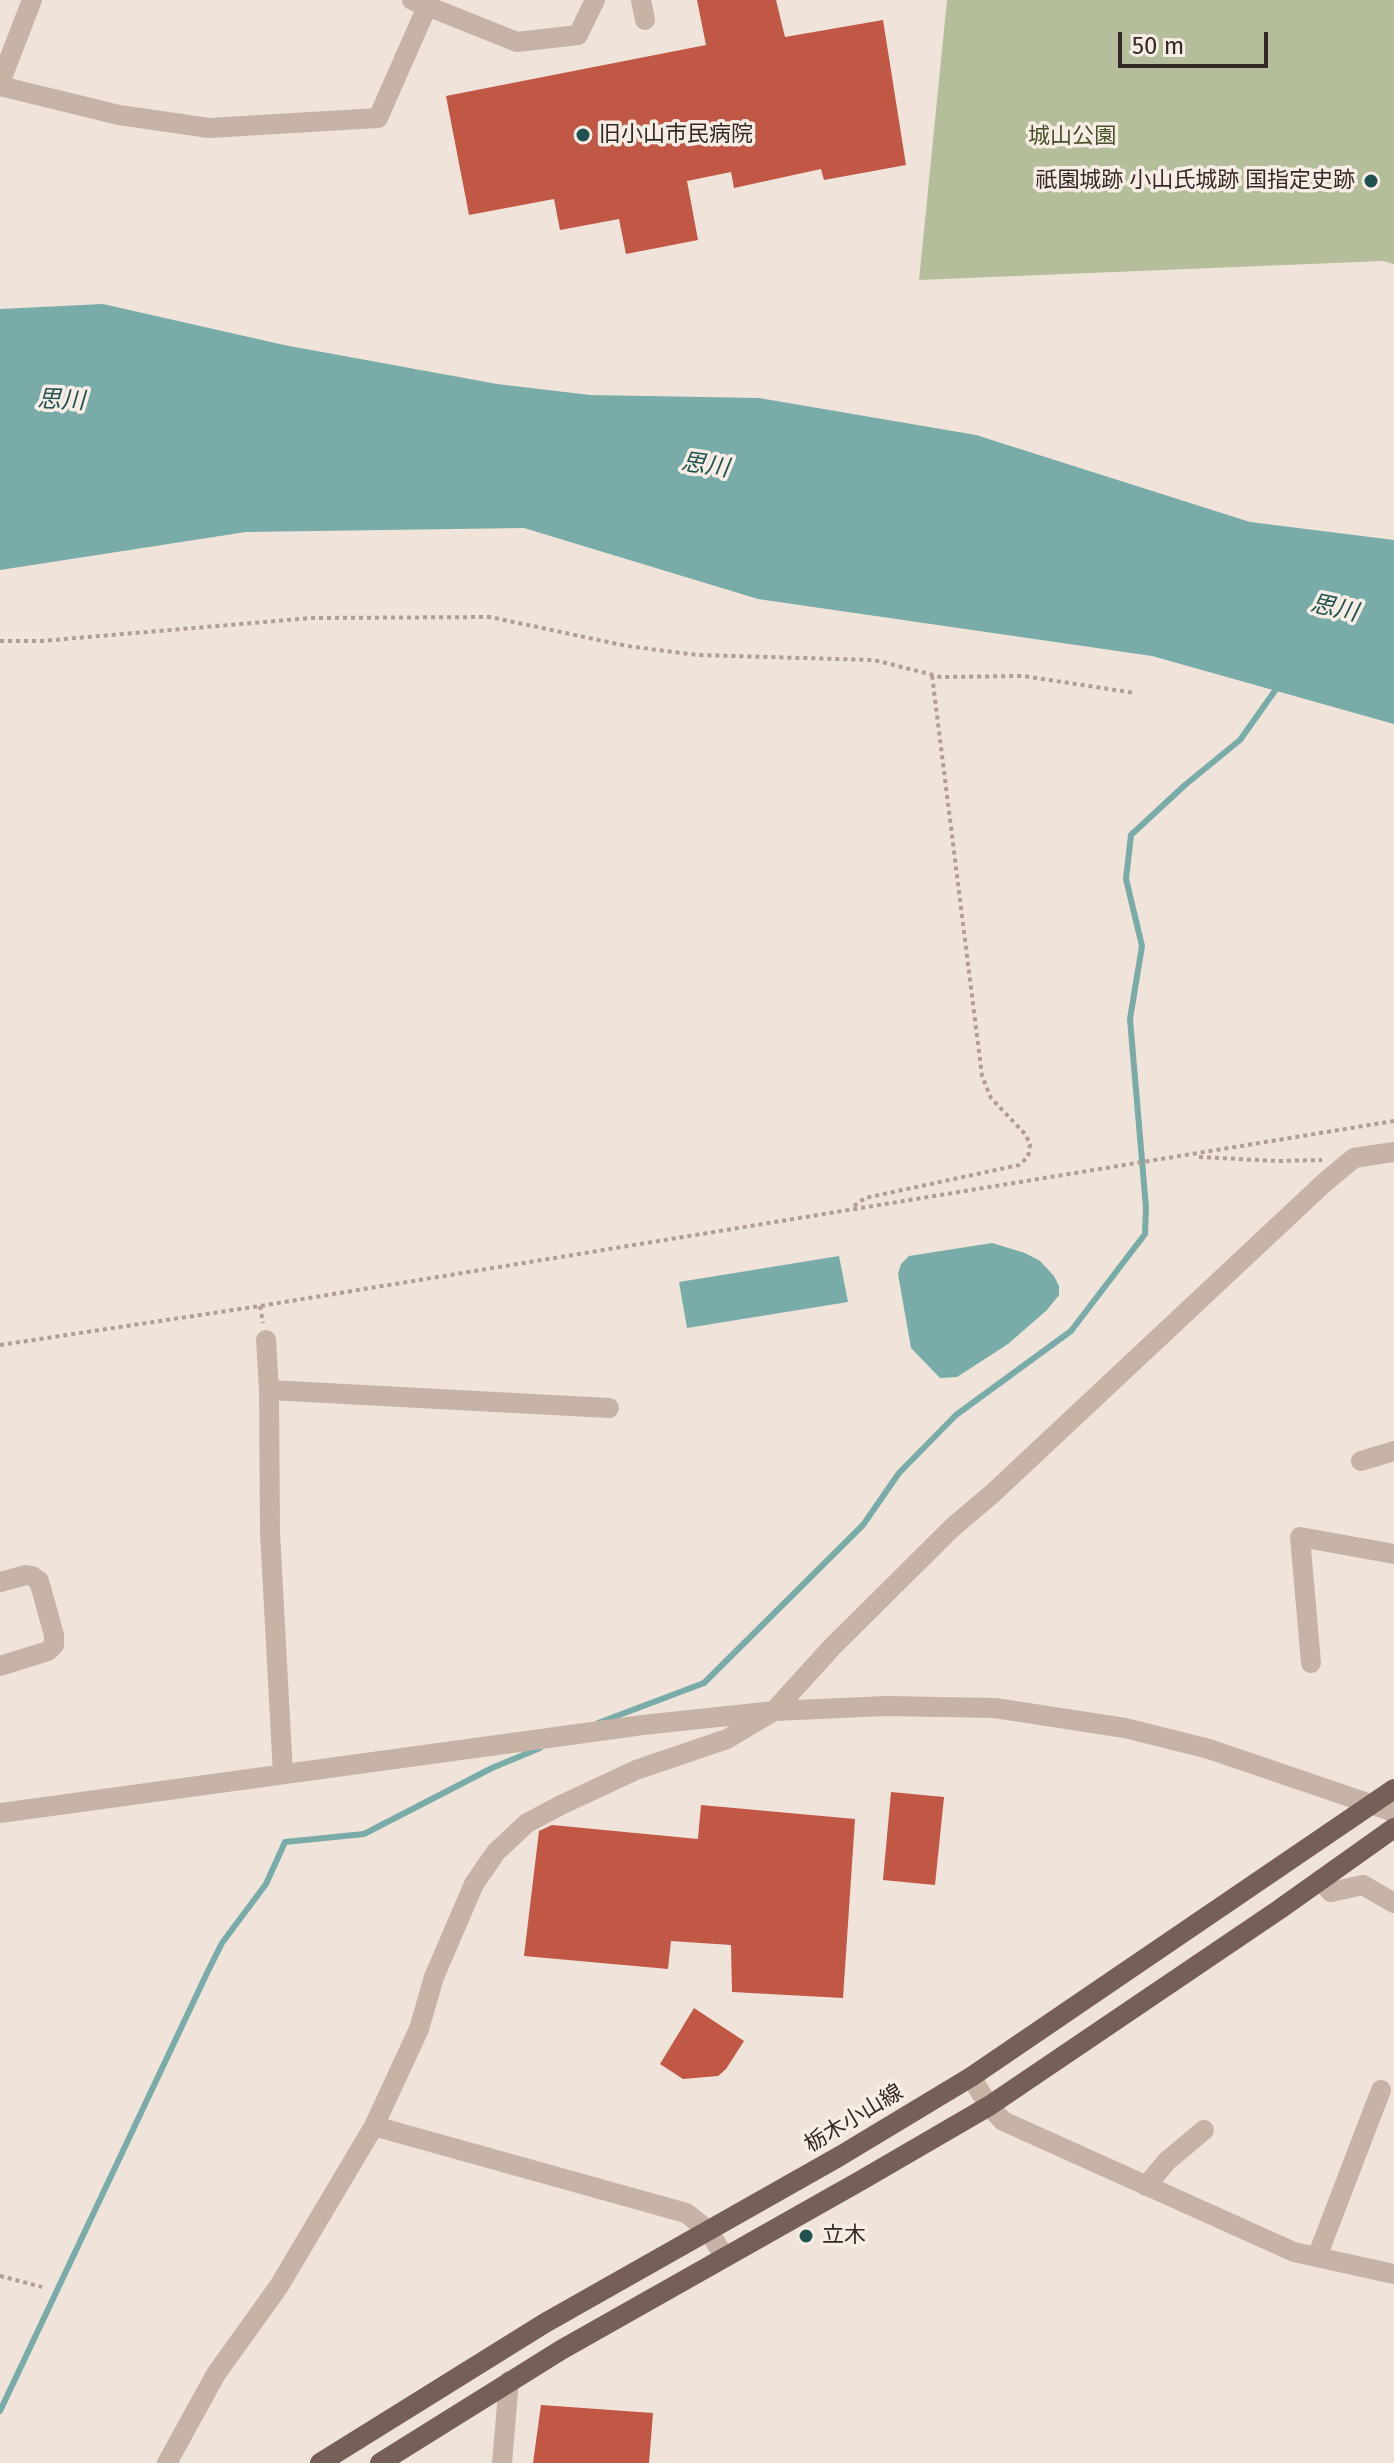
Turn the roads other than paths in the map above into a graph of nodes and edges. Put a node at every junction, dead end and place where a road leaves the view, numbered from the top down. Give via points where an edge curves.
1 (32, 0) edge
2 (595, 0) edge
3 (423, 2) edge
4 (0, 84) edge
5 (1394, 1152) edge
6 (266, 1340) dead end
7 (269, 1390) junction
8 (609, 1408) dead end
9 (1394, 1451) edge
10 (1361, 1461) dead end
11 (1394, 1554) edge
12 (0, 1582) edge
13 (1311, 1663) dead end
14 (0, 1666) edge
15 (774, 1711) junction
16 (283, 1774) junction
17 (1394, 1789) edge
18 (1373, 1804) junction
19 (1394, 1812) edge
20 (0, 1813) edge
21 (1394, 1828) edge
22 (1320, 1880) junction
23 (1394, 1903) edge
24 (971, 2077) junction
25 (1381, 2090) dead end
26 (989, 2106) junction
27 (374, 2126) junction
28 (1204, 2130) dead end
29 (1146, 2186) junction
30 (708, 2230) junction
31 (724, 2256) junction
32 (1317, 2257) junction
33 (1394, 2274) edge
34 (509, 2381) junction
35 (167, 2463) edge
36 (320, 2463) edge
37 (380, 2463) edge
38 (502, 2463) edge

1 - 4 street
2 - 3 street via 578,35 517,42
3 - 4 street via 378,118 209,128 119,115
5 - 15 street via 1354,1158 1312,1194 953,1527
6 - 7 street
7 - 8 street
7 - 16 street via 270,1533
9 - 10 street
11 - 13 street via 1300,1537
12 - 14 street via 26,1575 39,1581 54,1635 48,1651
15 - 16 street
15 - 18 street via 995,1708 1125,1728 1209,1749
15 - 27 street via 727,1739 636,1770 561,1805 527,1823 496,1852 474,1884 435,1972 419,2029
16 - 20 street
17 - 18 main road, 栃木小山線
18 - 19 street
18 - 24 main road, 栃木小山線
21 - 22 main road
22 - 23 street via 1331,1892 1363,1885
22 - 26 main road
24 - 26 street
24 - 30 main road, 栃木小山線
25 - 32 street
26 - 29 street via 1003,2121
26 - 31 main road
27 - 30 street via 686,2213
27 - 35 street via 279,2286 216,2374
28 - 29 street
29 - 32 street via 1294,2252
30 - 31 street
30 - 36 main road, 栃木小山線 via 545,2323
31 - 34 main road
32 - 33 street
34 - 37 main road
34 - 38 street

